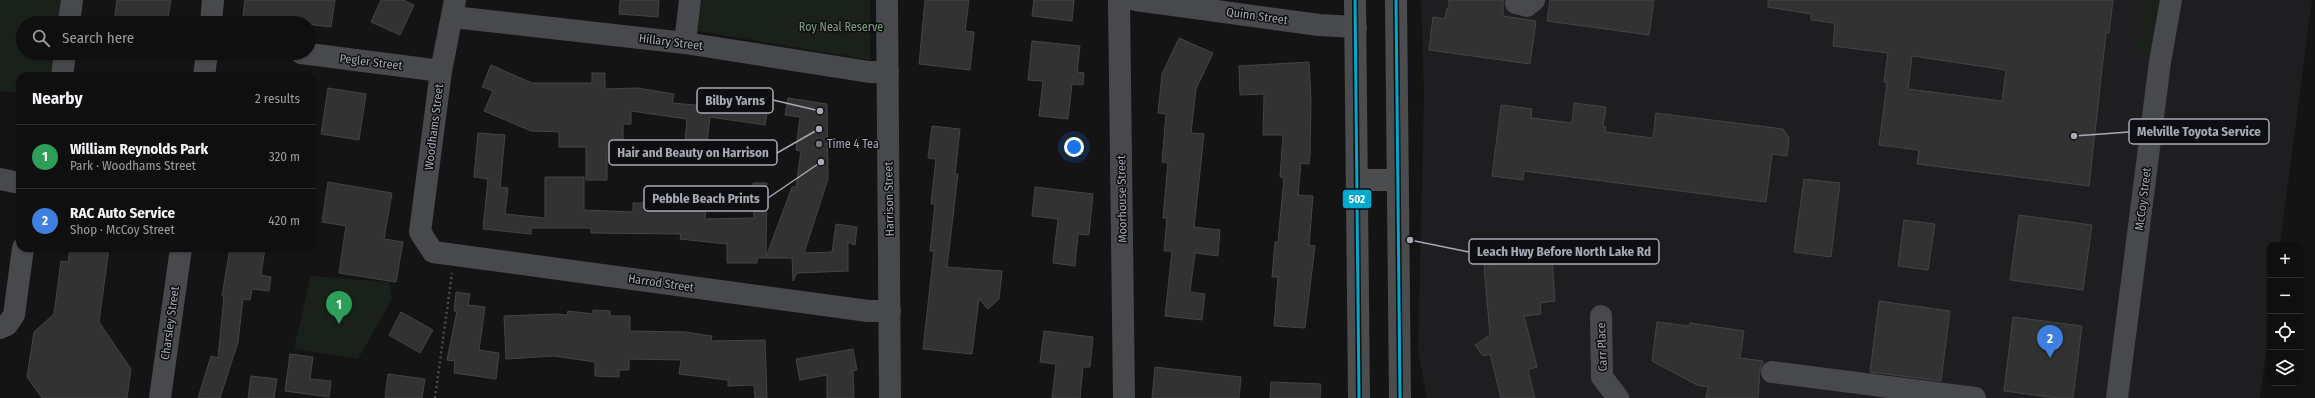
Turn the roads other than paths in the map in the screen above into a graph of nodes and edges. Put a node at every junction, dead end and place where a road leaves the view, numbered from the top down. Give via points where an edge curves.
1 (72, 0) edge
2 (213, 0) edge
3 (690, 0) edge
4 (887, 0) edge
5 (1119, 0) edge
6 (1136, 0) edge
7 (1355, 0) edge
8 (1396, 0) edge
9 (2171, 0) edge
10 (454, 9) edge
11 (70, 16) edge
12 (212, 16) edge
13 (1356, 27) junction
14 (685, 43) junction
15 (316, 55) edge
16 (64, 60) edge
17 (206, 60) edge
18 (441, 71) junction
19 (63, 72) edge
20 (205, 72) edge
21 (888, 72) junction
22 (0, 179) edge
23 (1357, 180) junction
24 (1398, 180) junction
25 (16, 182) edge
26 (22, 252) edge
27 (180, 252) edge
28 (433, 252) joint
29 (890, 311) junction
30 (1601, 316) dead end
31 (0, 328) edge
32 (1772, 372) dead end
33 (160, 398) edge
34 (890, 398) edge
35 (1124, 398) edge
36 (1359, 398) edge
37 (1400, 398) edge
38 (1618, 398) edge
39 (1976, 398) edge
40 (2117, 398) edge

1 - 11 street
2 - 12 street
3 - 14 street
4 - 21 street, Harrison Street
5 - 35 street, Moorhouse Street
6 - 13 street, Quinn Street via 1320,25
7 - 13 highway
8 - 24 highway
9 - 40 street, McCoy Street via 2160,62
10 - 14 street, Hillary Street
10 - 18 street, Woodhams Street
13 - 23 highway
14 - 21 street, Hillary Street via 869,72
15 - 18 street, Pegler Street
16 - 19 street
17 - 20 street
18 - 28 street, Woodhams Street via 420,232
21 - 29 street, Harrison Street
22 - 25 street
23 - 24 highway
23 - 36 highway
24 - 37 highway
26 - 31 street via 14,315 7,325
27 - 33 street, Charsley Street
28 - 29 street, Harrod Street via 868,311
29 - 34 street, Harrison Street
30 - 38 street, Carr Place via 1602,377
32 - 39 street

